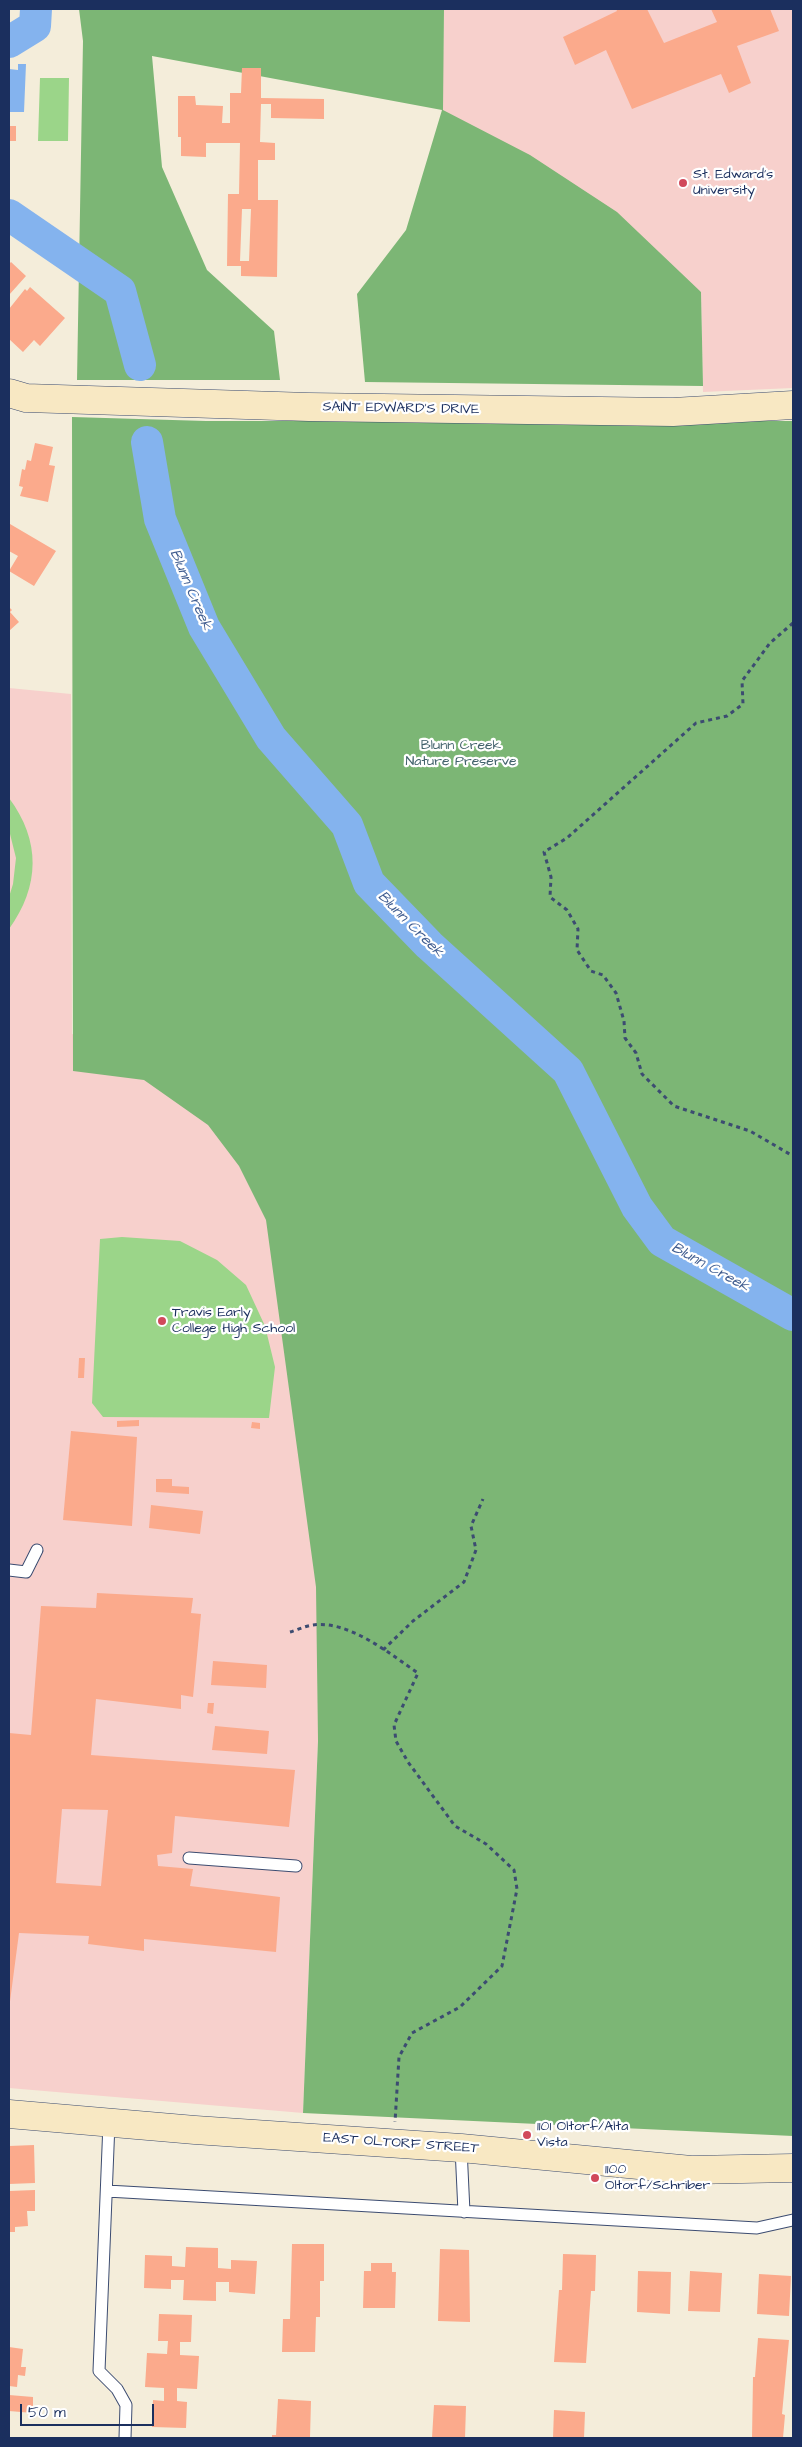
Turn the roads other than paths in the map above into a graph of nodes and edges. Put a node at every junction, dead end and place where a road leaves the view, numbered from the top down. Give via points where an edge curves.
1 (9, 393) edge
2 (793, 405) edge
3 (37, 1550) dead end
4 (9, 1570) edge
5 (189, 1858) dead end
6 (296, 1866) dead end
7 (9, 2114) edge
8 (109, 2123) junction
9 (461, 2148) junction
10 (793, 2168) edge
11 (107, 2191) junction
12 (464, 2212) junction
13 (793, 2220) edge
14 (125, 2438) edge

1 - 2 main road, SAINT EDWARD'S DRIVE via 26,398 124,403 348,408 672,412
3 - 4 lane via 26,1572
5 - 6 lane
7 - 8 main road, EAST OLTORF STREET
8 - 9 main road, EAST OLTORF STREET
8 - 11 lane
9 - 10 main road, EAST OLTORF STREET via 691,2170
9 - 12 lane
11 - 12 lane
11 - 14 lane via 99,2371 117,2389 126,2405
12 - 13 lane via 756,2228

